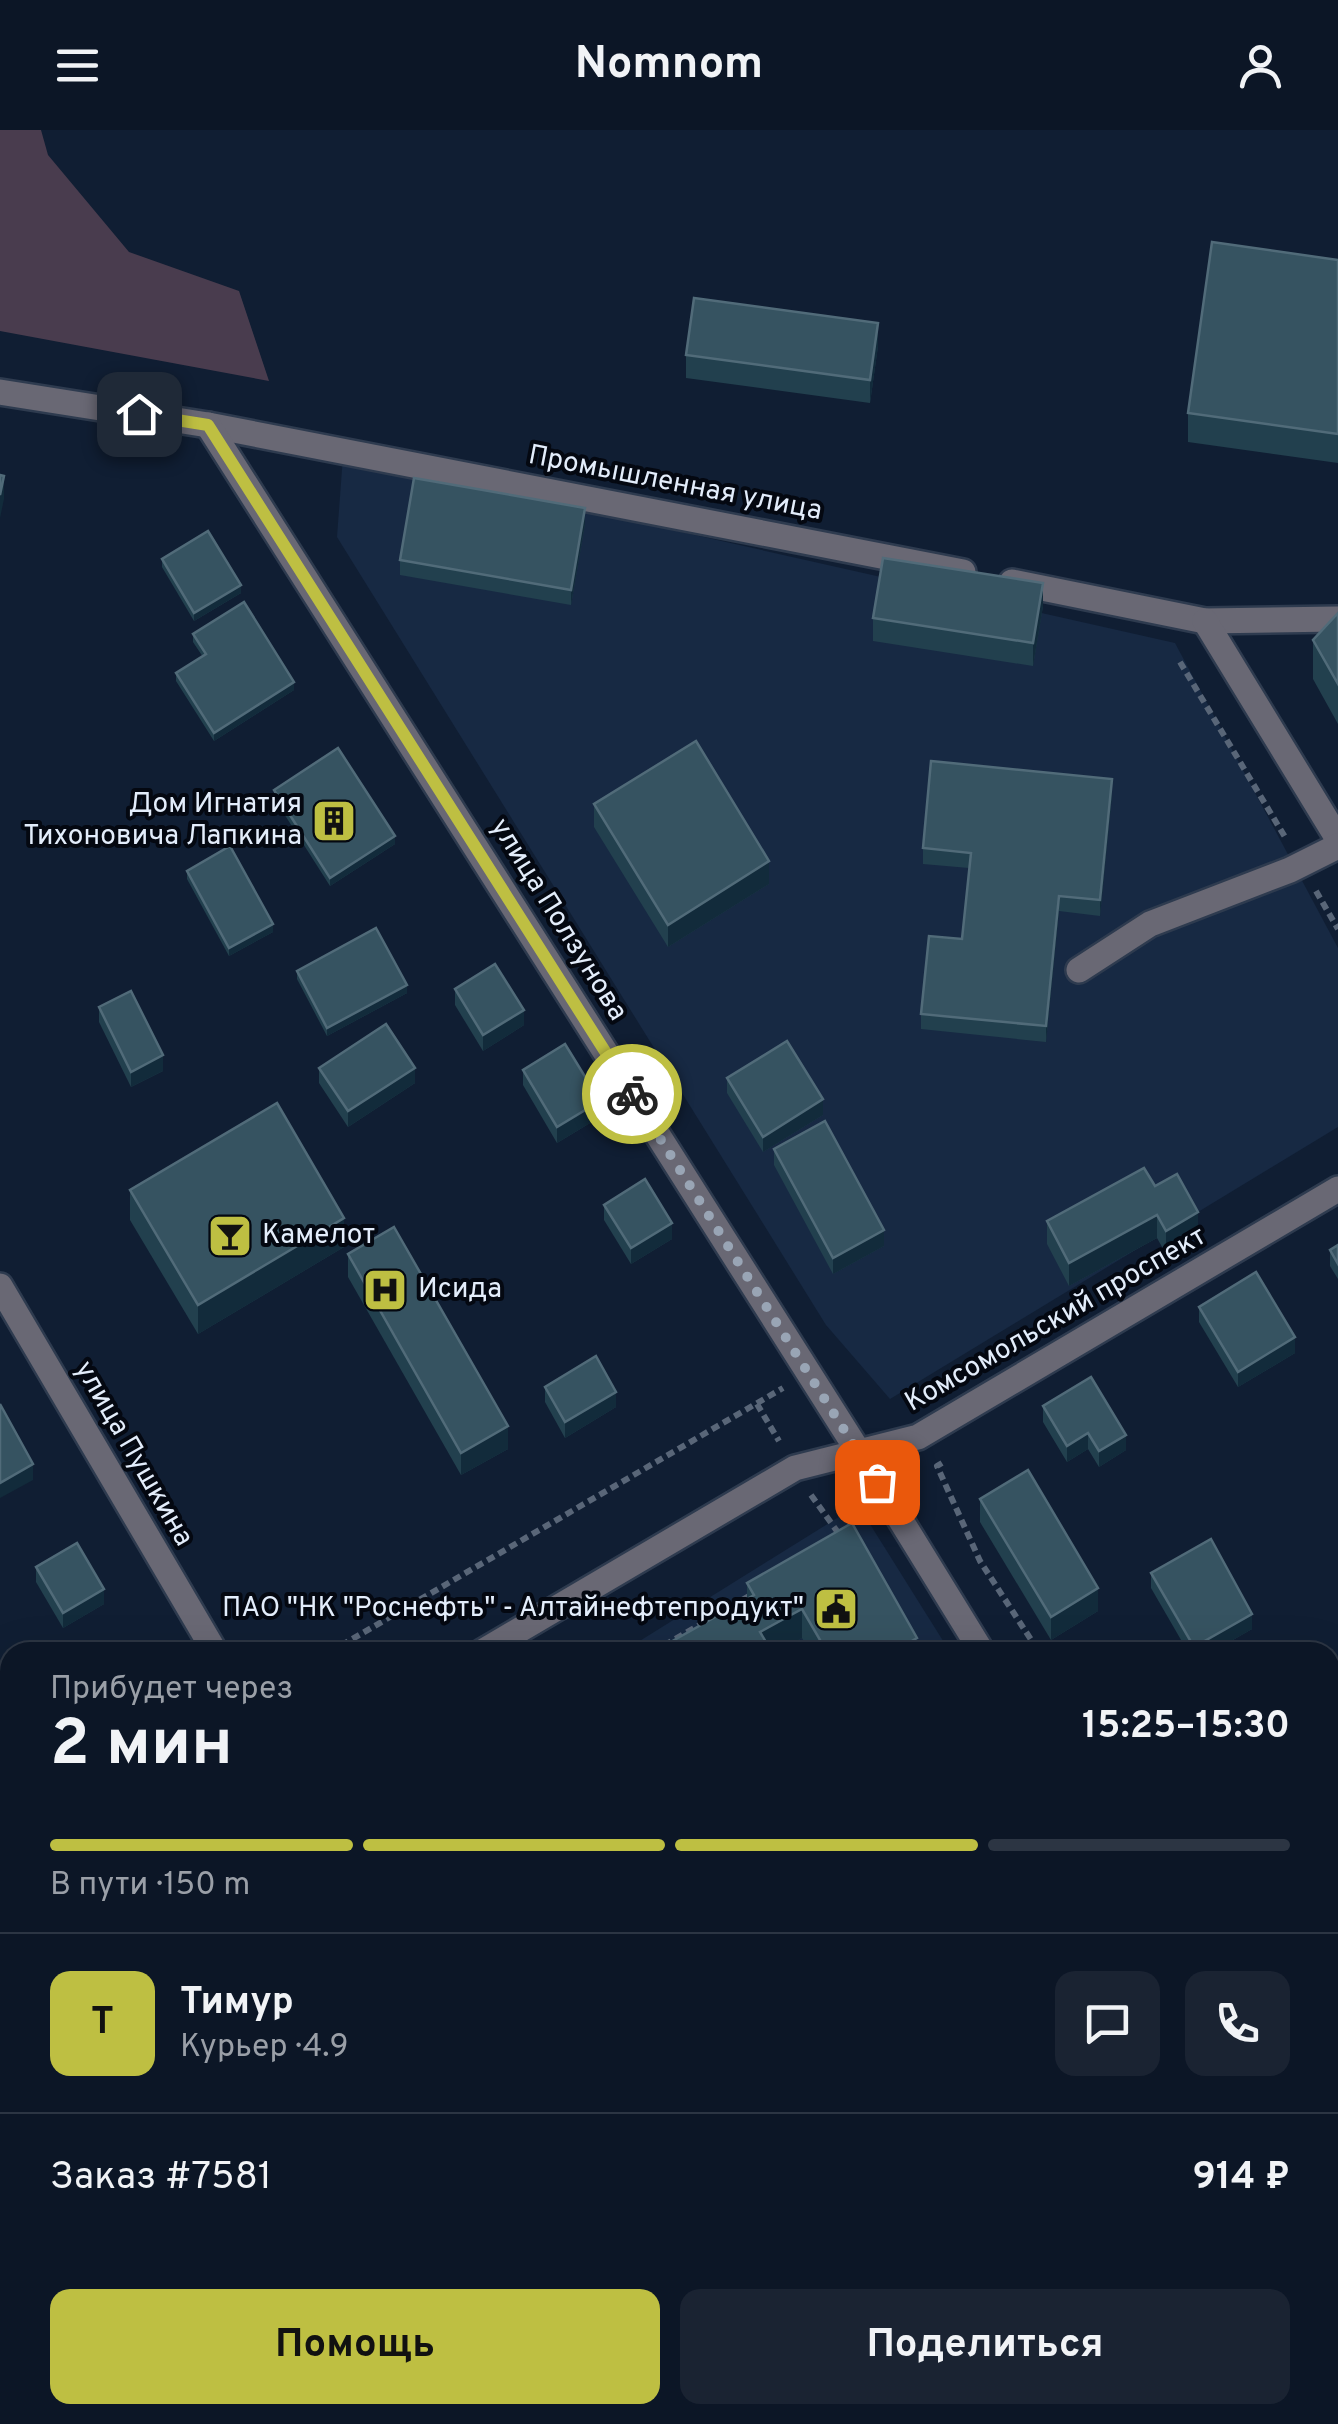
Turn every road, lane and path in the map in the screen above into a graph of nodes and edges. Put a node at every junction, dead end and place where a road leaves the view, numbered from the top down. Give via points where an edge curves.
1 (0, 392) edge
2 (208, 425) junction
3 (1338, 619) edge
4 (1205, 621) junction
5 (1180, 662) dead end
6 (1338, 842) edge
7 (1301, 864) junction
8 (1338, 930) edge
9 (1079, 970) dead end
10 (1338, 1189) edge
11 (0, 1286) edge
12 (808, 1371) junction
13 (860, 1454) junction
14 (938, 1466) dead end
15 (844, 1541) edge
16 (828, 1550) edge
17 (764, 1587) edge
18 (209, 1642) edge
19 (347, 1642) edge
20 (499, 1642) edge
21 (670, 1642) edge
22 (976, 1642) edge
23 (1033, 1642) edge

1 - 2 street, Промышленная улица
2 - 4 street, Промышленная улица
2 - 12 street, улица Ползунова
3 - 4 street, Промышленная улица
4 - 6 street
5 - 7 path
6 - 7 street
7 - 8 path
7 - 9 street via 1150,924
10 - 13 street, Комсомольский проспект via 918,1437
11 - 18 street, улица Пушкина
12 - 13 street, улица Ползунова
12 - 19 path
13 - 20 street, Комсомольский проспект via 794,1468
13 - 22 street, улица Ползунова
14 - 23 path via 980,1561
15 - 16 path
17 - 21 path

